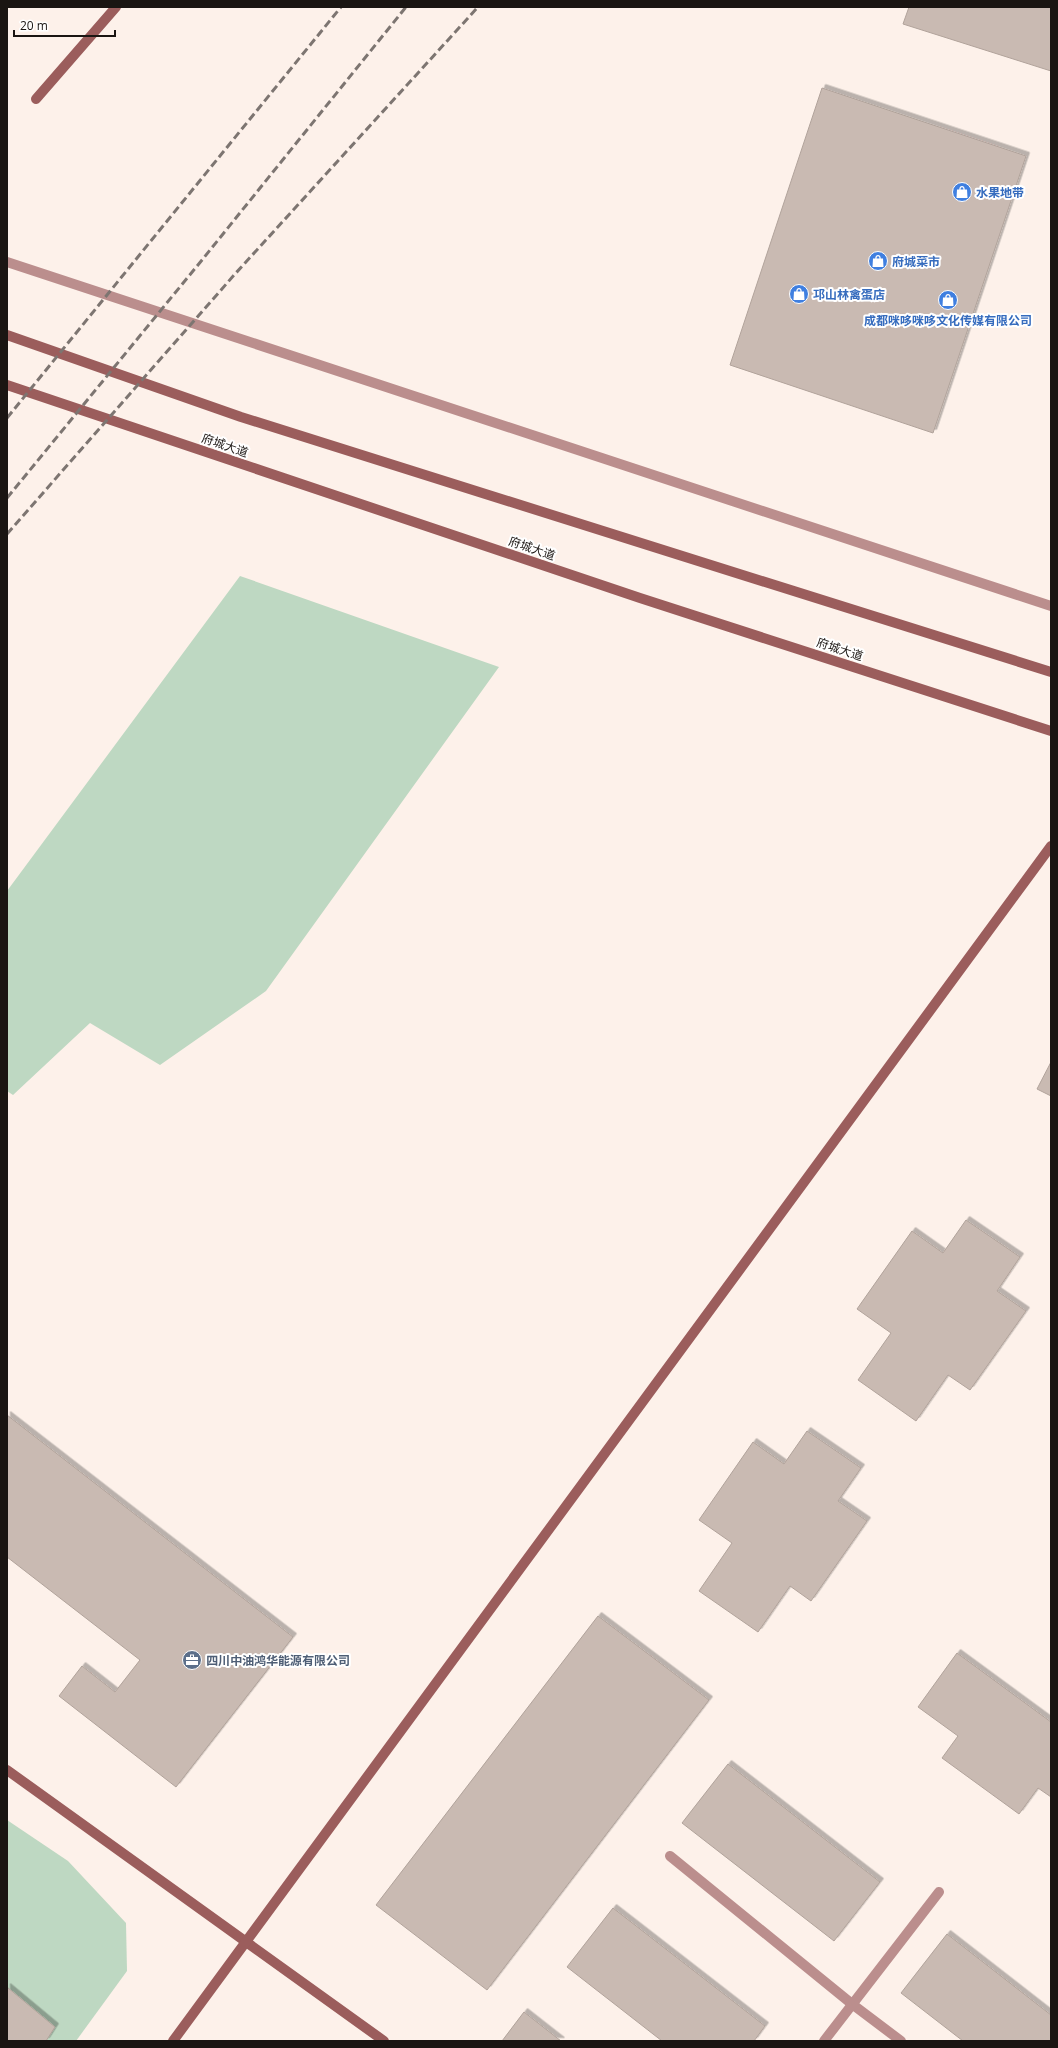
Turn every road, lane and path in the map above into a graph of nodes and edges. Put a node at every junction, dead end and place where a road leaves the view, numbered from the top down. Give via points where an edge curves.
1 (116, 7) edge
2 (36, 99) dead end
3 (7, 262) edge
4 (7, 335) edge
5 (7, 385) edge
6 (1051, 606) edge
7 (1051, 672) edge
8 (1051, 731) edge
9 (1051, 846) edge
10 (7, 1770) edge
11 (670, 1856) dead end
12 (939, 1892) dead end
13 (247, 1941) junction
14 (852, 2004) junction
15 (173, 2041) edge
16 (384, 2041) edge
17 (824, 2041) edge
18 (901, 2041) edge

1 - 2 main road
3 - 6 street
4 - 7 main road via 241,416
5 - 8 main road, 府城大道 via 640,598
9 - 13 main road
10 - 13 main road
11 - 14 street
12 - 14 street
13 - 15 main road
13 - 16 main road
14 - 17 street
14 - 18 street

